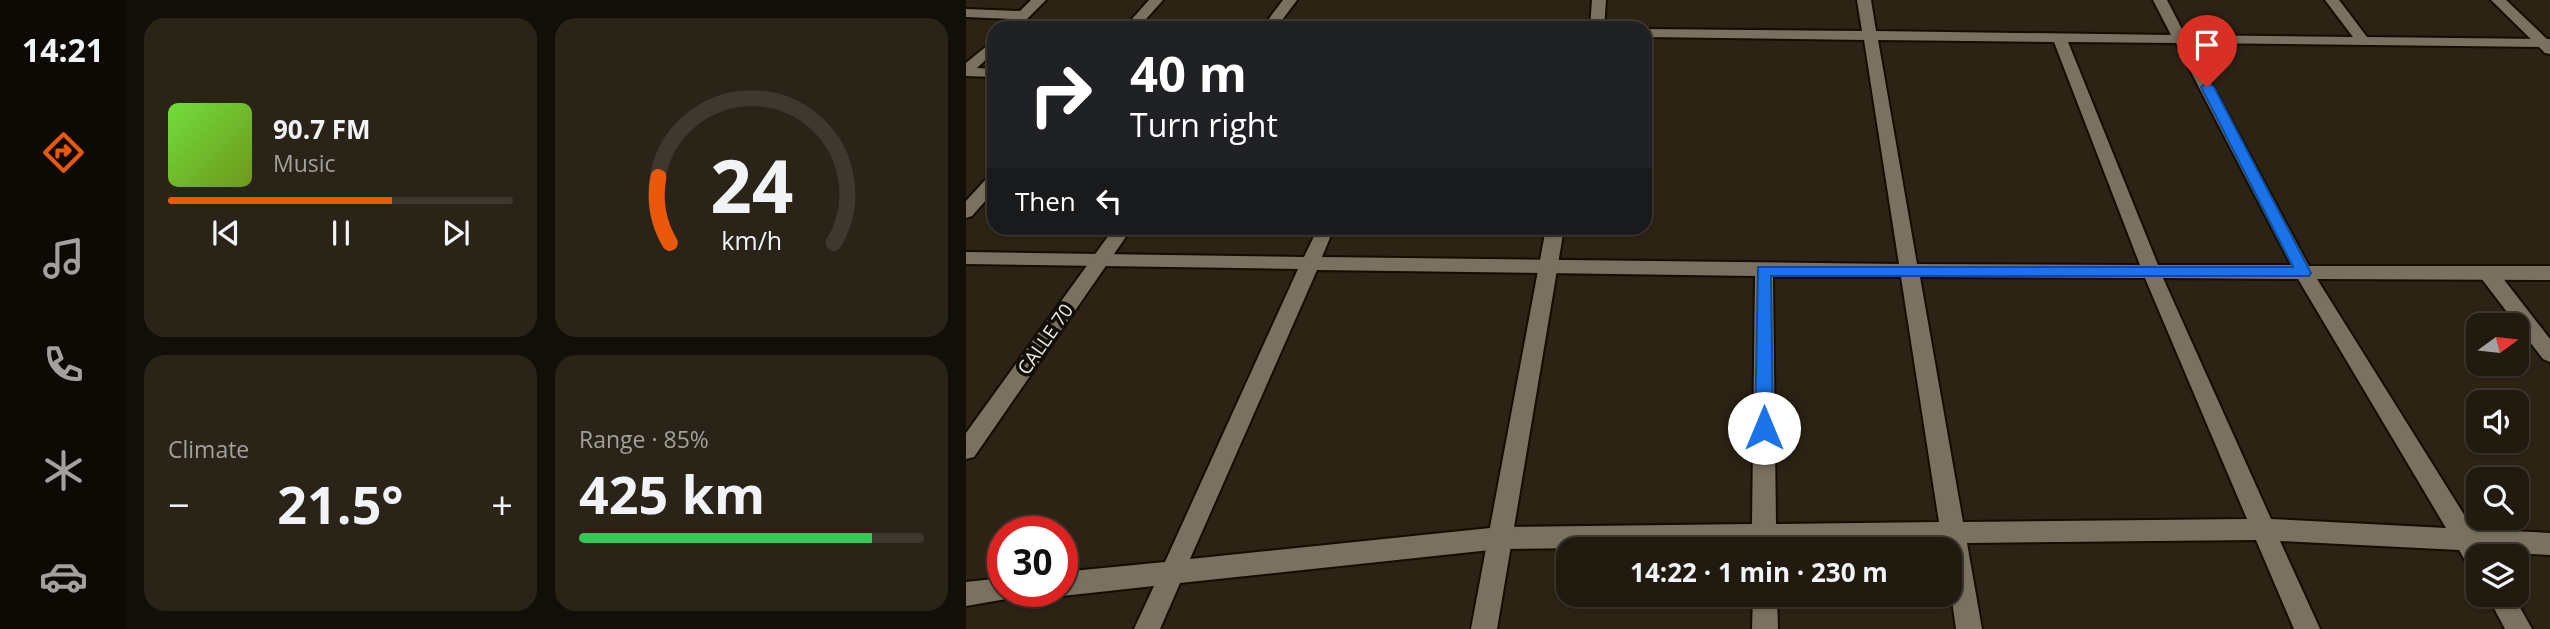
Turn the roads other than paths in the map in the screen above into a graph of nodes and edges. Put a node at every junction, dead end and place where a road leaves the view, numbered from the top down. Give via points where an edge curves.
1 (1038, 0) edge
2 (1156, 0) edge
3 (1290, 0) edge
4 (1599, 0) edge
5 (1864, 0) edge
6 (2160, 0) edge
7 (2332, 0) edge
8 (2498, 0) edge
9 (2518, 0) edge
10 (966, 13) edge
11 (1024, 15) junction
12 (1018, 21) edge
13 (1137, 21) edge
14 (1274, 21) edge
15 (1598, 21) edge
16 (1652, 33) edge
17 (1869, 35) junction
18 (2060, 39) junction
19 (2183, 41) junction
20 (2364, 42) junction
21 (2548, 42) edge
22 (987, 51) edge
23 (966, 72) edge
24 (987, 73) edge
25 (987, 189) edge
26 (966, 212) edge
27 (1118, 235) edge
28 (1323, 235) edge
29 (1553, 235) edge
30 (966, 258) edge
31 (1100, 261) junction
32 (1310, 264) junction
33 (1545, 268) junction
34 (1764, 271) junction
35 (1909, 271) junction
36 (2152, 273) junction
37 (2304, 273) junction
38 (2488, 273) junction
39 (2550, 273) edge
40 (2550, 354) edge
41 (966, 450) edge
42 (2264, 529) junction
43 (1953, 532) junction
44 (1764, 537) edge
45 (1848, 537) edge
46 (1500, 538) junction
47 (1556, 539) edge
48 (2468, 544) edge
49 (2550, 544) edge
50 (2529, 546) edge
51 (2466, 549) edge
52 (1170, 573) junction
53 (1078, 582) edge
54 (987, 592) edge
55 (966, 594) edge
56 (1765, 607) edge
57 (2506, 607) edge
58 (1147, 629) edge
59 (1484, 629) edge
60 (1765, 629) edge
61 (1969, 629) edge
62 (2307, 629) edge
63 (2519, 629) edge

1 - 11 street
2 - 13 street
3 - 14 street
4 - 15 street
5 - 17 street
6 - 19 street
7 - 20 street
8 - 21 street
9 - 21 street
10 - 11 street
11 - 12 street
16 - 17 street
17 - 18 street
17 - 35 street
18 - 19 street
18 - 36 street
19 - 20 street
19 - 37 street
20 - 21 street
22 - 23 street
23 - 24 street
25 - 26 street
27 - 31 street, CALLE 70
28 - 32 street
29 - 33 street
30 - 31 street
31 - 32 street
31 - 41 street, CALLE 70
32 - 33 street
32 - 52 street
33 - 34 street
33 - 46 street
34 - 35 street
34 - 44 street
35 - 36 street
35 - 43 street
36 - 37 street
36 - 42 street
37 - 38 street
37 - 48 street
38 - 39 street
38 - 40 street
42 - 43 street
42 - 51 street
42 - 62 street
43 - 45 street
43 - 61 street
46 - 47 street
46 - 52 street
46 - 59 street
49 - 50 street
52 - 53 street
52 - 58 street
54 - 55 street
56 - 60 street
57 - 63 street

